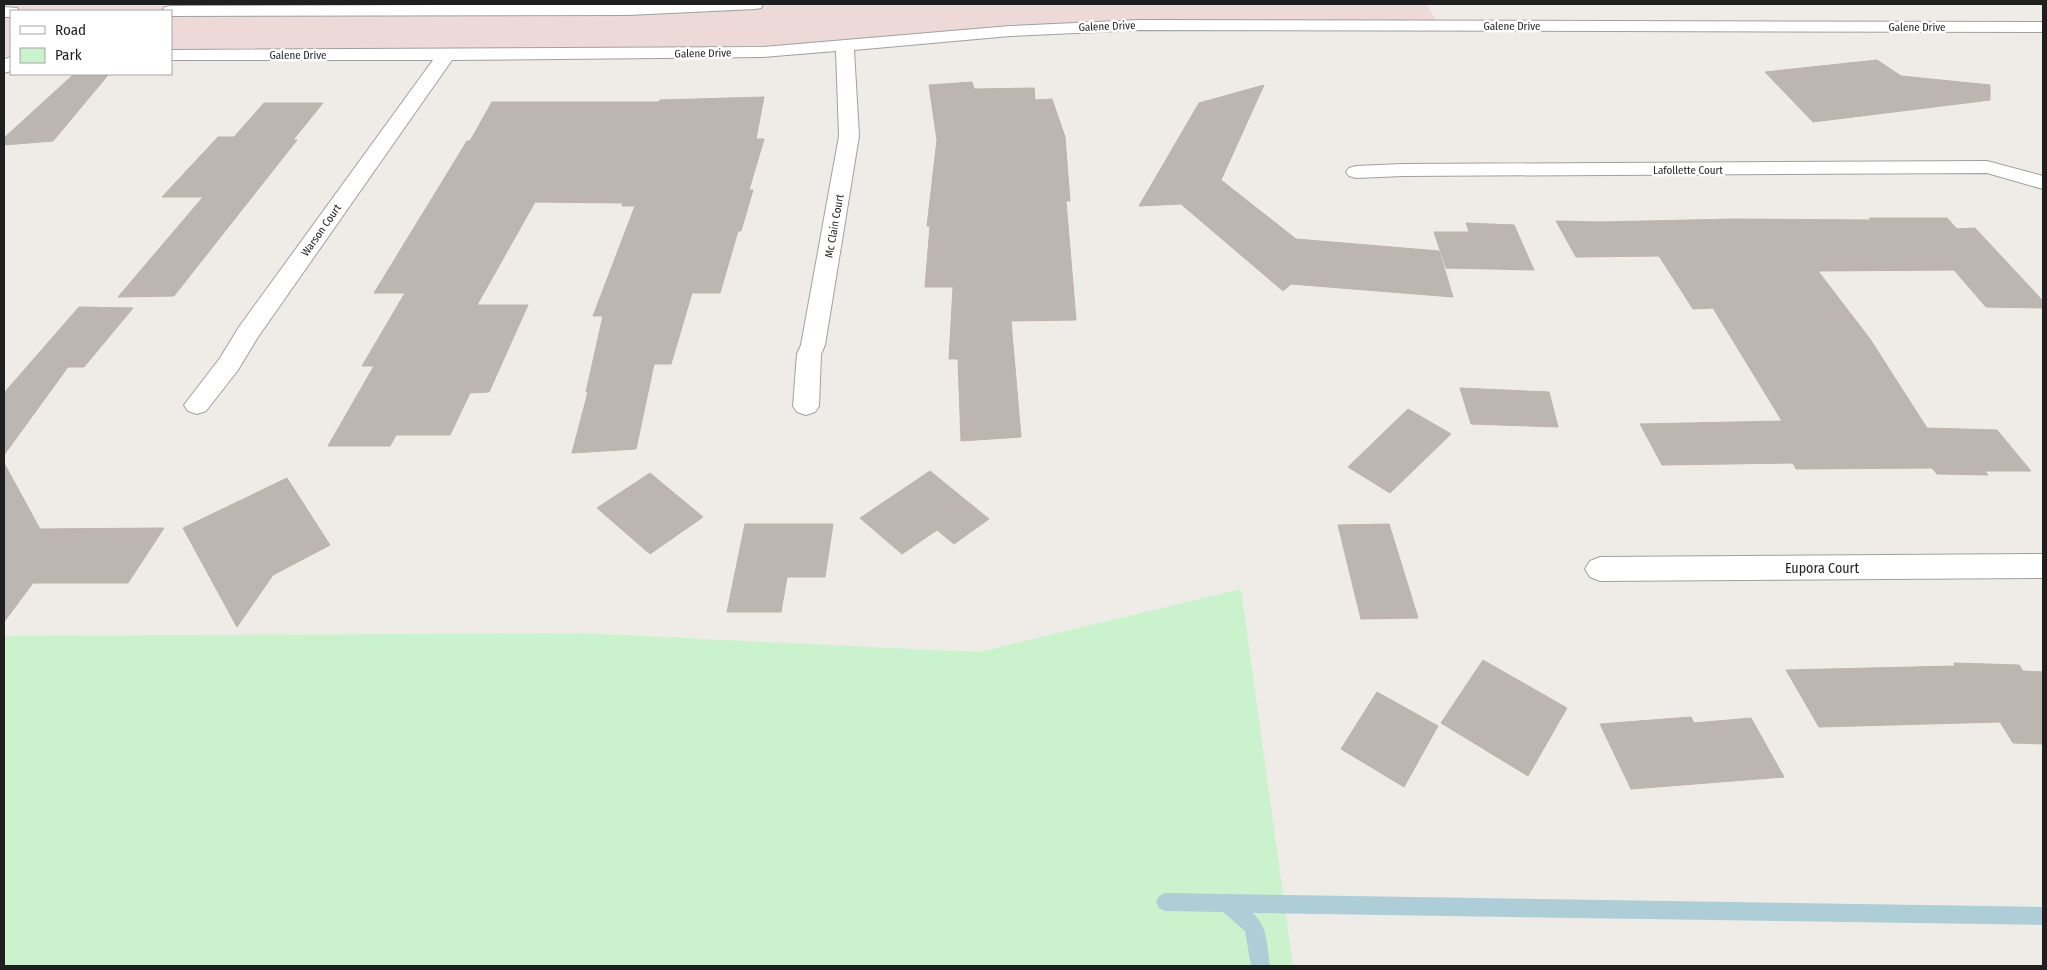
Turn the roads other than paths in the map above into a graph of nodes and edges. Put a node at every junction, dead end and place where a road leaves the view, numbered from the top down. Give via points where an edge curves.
1 (755, 4) edge
2 (1292, 6) dead end
3 (172, 11) edge
4 (1300, 26) junction
5 (2043, 27) edge
6 (472, 37) junction
7 (845, 45) junction
8 (172, 55) edge
9 (1356, 172) dead end
10 (2043, 183) edge
11 (197, 405) dead end
12 (806, 406) dead end
13 (2043, 566) edge
14 (1600, 569) dead end

1 - 6 street via 628,10
2 - 4 street
3 - 6 street
4 - 5 street, Galene Drive
4 - 7 street, Galene Drive via 1062,28
6 - 7 street, Galene Drive via 658,54 763,52
6 - 8 street, Galene Drive
6 - 11 street, Warson Court
7 - 12 street, Mc Clain Court via 849,136 809,354
9 - 10 street, Lafollette Court via 1986,167
13 - 14 street, Eupora Court

